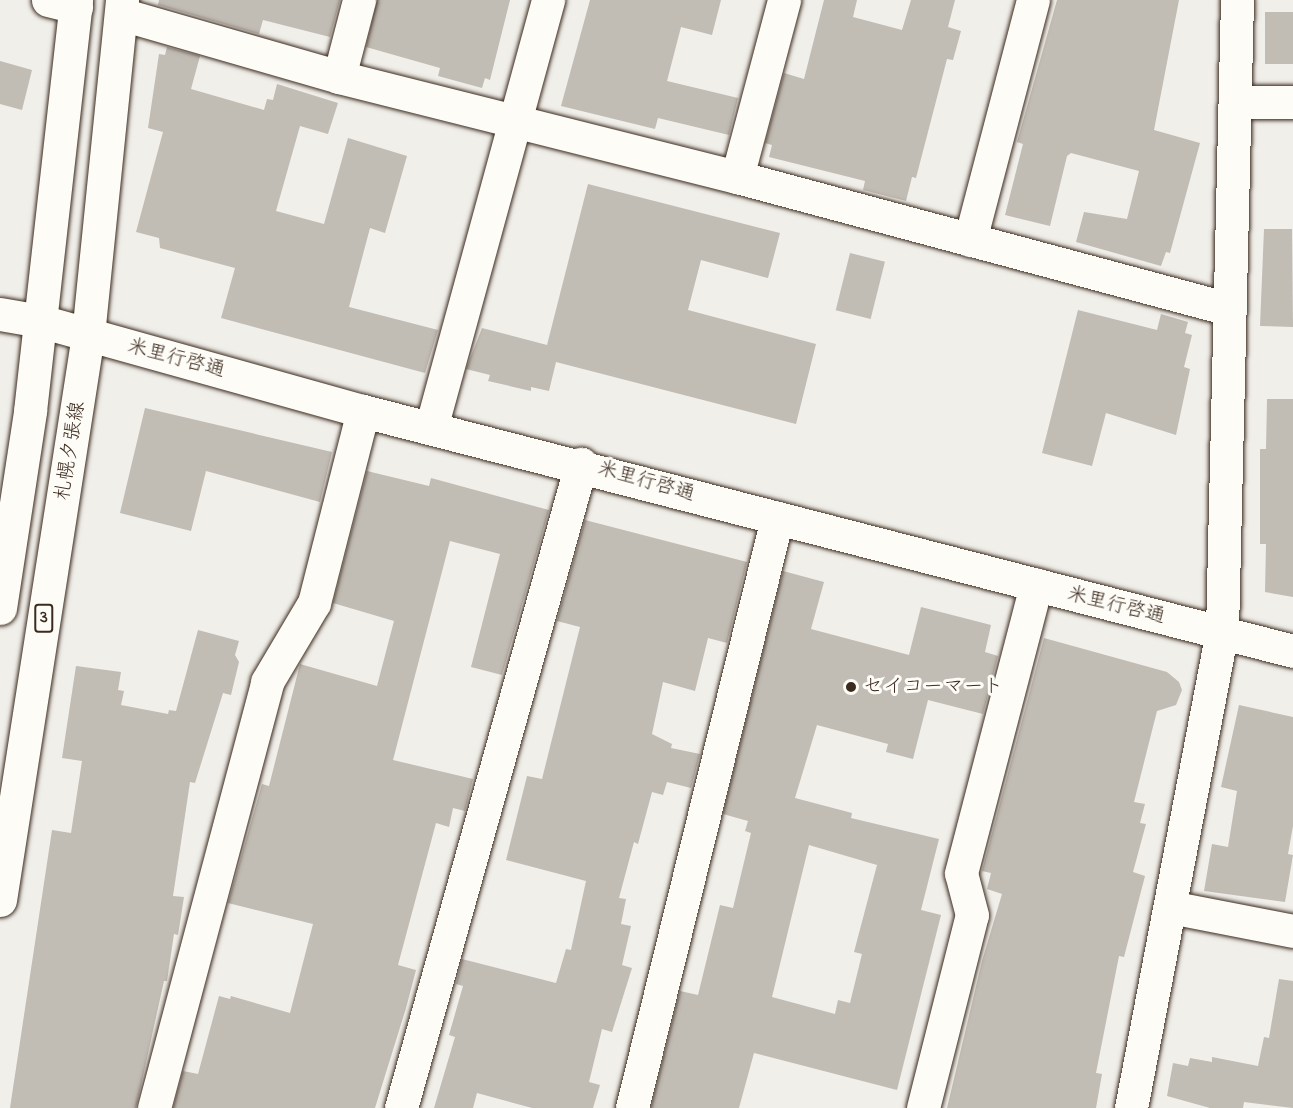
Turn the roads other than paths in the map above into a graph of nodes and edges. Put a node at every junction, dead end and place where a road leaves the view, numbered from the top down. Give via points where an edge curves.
1 (359, 0) edge
2 (548, 0) edge
3 (784, 0) edge
4 (1034, 0) edge
5 (1237, 0) edge
6 (67, 2) edge
7 (122, 7) edge
8 (339, 77) junction
9 (1235, 102) junction
10 (1293, 102) edge
11 (517, 121) junction
12 (737, 177) junction
13 (970, 240) junction
14 (1229, 309) junction
15 (0, 314) edge
16 (40, 321) junction
17 (88, 335) junction
18 (363, 411) junction
19 (431, 428) junction
20 (581, 464) junction
21 (777, 518) junction
22 (1036, 585) junction
23 (0, 608) edge
24 (1222, 631) junction
25 (1293, 651) edge
26 (0, 900) edge
27 (1170, 907) junction
28 (1293, 931) edge
29 (154, 1108) edge
30 (401, 1108) edge
31 (632, 1108) edge
32 (923, 1108) edge
33 (1131, 1108) edge

1 - 8 street
2 - 11 street
3 - 12 street
4 - 13 street
5 - 9 street
6 - 16 street
7 - 8 street
7 - 17 street, 札幌夕張線 / 3
8 - 11 street
9 - 10 street
9 - 14 street
11 - 12 street
11 - 19 street
12 - 13 street
13 - 14 street
14 - 24 street
15 - 16 street, 米里行啓通
16 - 17 street, 米里行啓通
16 - 23 street
17 - 18 street, 米里行啓通
17 - 26 street, 札幌夕張線 / 3
18 - 19 street, 米里行啓通
18 - 29 street via 314,603 267,682
19 - 20 street, 米里行啓通
20 - 21 street, 米里行啓通
20 - 30 street
21 - 22 street, 米里行啓通
21 - 31 street
22 - 24 street, 米里行啓通
22 - 32 street via 961,873 972,915
24 - 25 street, 米里行啓通
24 - 27 street
27 - 28 street
27 - 33 street

